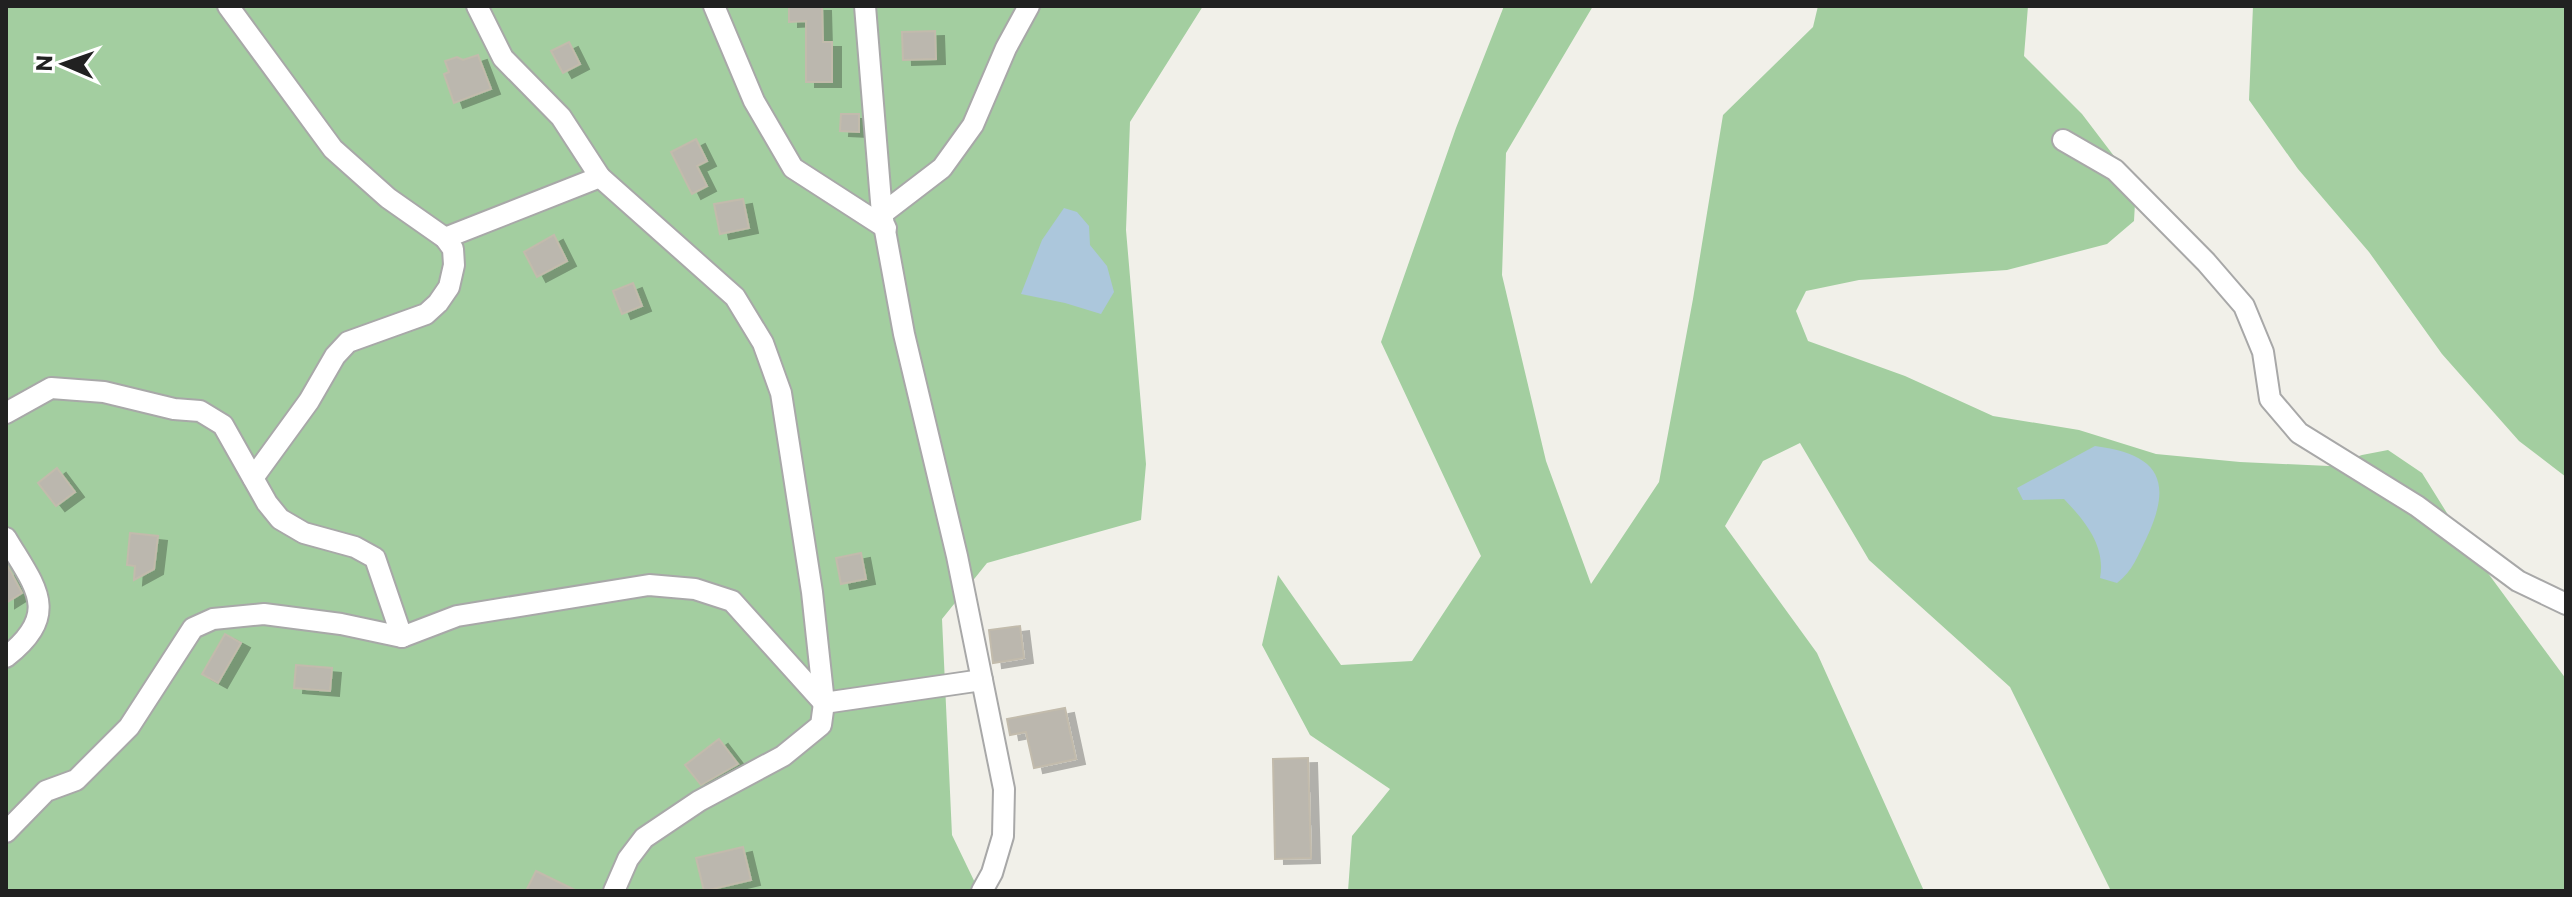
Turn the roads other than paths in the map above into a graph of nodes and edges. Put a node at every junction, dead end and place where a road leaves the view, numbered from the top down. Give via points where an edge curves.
1 (228, 6) edge
2 (477, 6) edge
3 (714, 6) edge
4 (865, 6) edge
5 (1029, 6) edge
6 (2063, 140) dead end
7 (600, 177) junction
8 (884, 221) junction
9 (445, 238) junction
10 (6, 413) edge
11 (253, 478) junction
12 (6, 538) edge
13 (2566, 604) edge
14 (402, 637) junction
15 (6, 657) edge
16 (982, 680) junction
17 (824, 703) junction
18 (6, 832) edge
19 (614, 891) edge
20 (982, 891) edge

1 - 9 street via 333,149 388,198
2 - 7 street via 503,58 561,117
3 - 8 street via 754,101 793,168
4 - 8 street
5 - 8 street via 973,125 942,168
6 - 13 street via 2115,170 2244,306 2263,352 2270,399 2299,433 2417,506 2518,581
7 - 9 street
7 - 17 street via 735,297 763,343 781,393
8 - 16 street via 904,334
9 - 11 street via 453,249 454,265 438,303 426,314 348,342
10 - 11 street via 51,388 104,392 200,411 223,425
11 - 14 street via 280,519 375,558
12 - 15 street via 38,591 40,611 32,632
14 - 17 street via 457,616 649,585 695,589 732,601
14 - 18 street via 264,614 213,619 193,628 129,727 76,780 46,791
16 - 17 street
16 - 20 street via 1004,789 1003,836
17 - 19 street via 821,725 783,756 644,838

